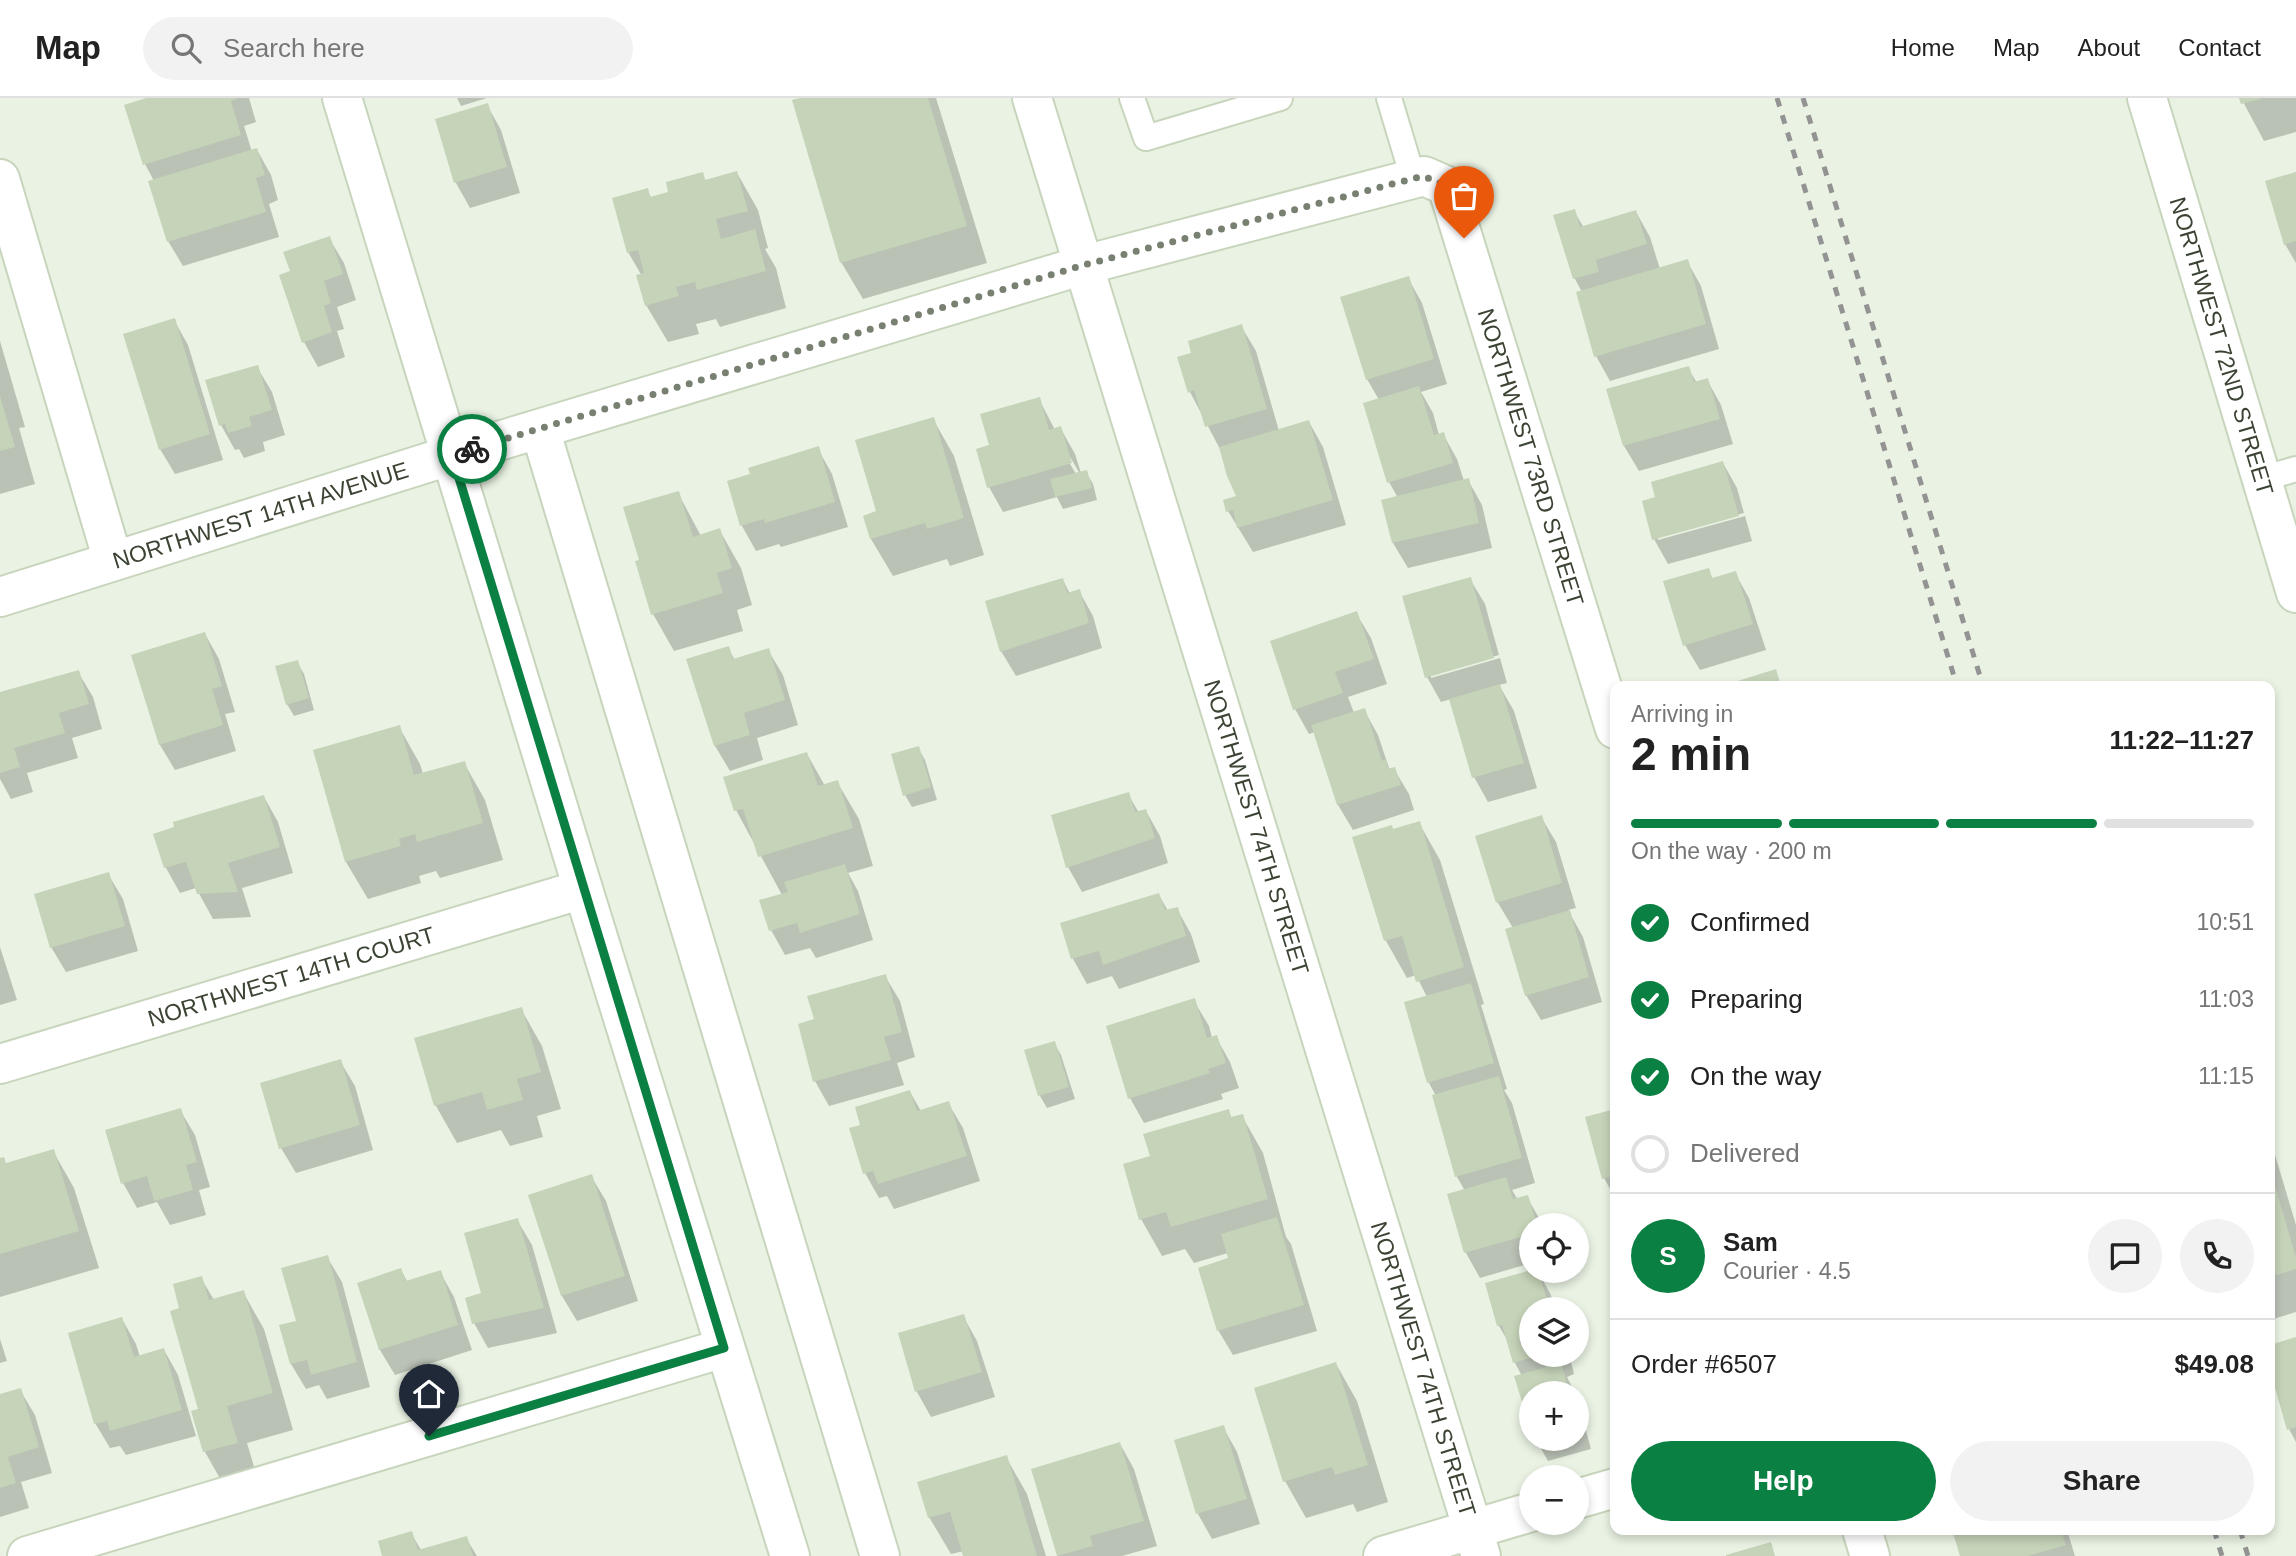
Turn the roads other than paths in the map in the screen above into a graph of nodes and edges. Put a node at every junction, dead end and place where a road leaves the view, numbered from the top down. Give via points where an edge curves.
1 (342, 98) edge
2 (1032, 98) edge
3 (1132, 98) edge
4 (1280, 98) edge
5 (1389, 98) edge
6 (2147, 98) edge
7 (0, 179) edge
8 (1430, 182) junction
9 (1084, 265) junction
10 (540, 429) junction
11 (452, 455) junction
12 (2279, 474) edge
13 (113, 561) junction
14 (2296, 593) edge
15 (0, 597) edge
16 (1610, 714) edge
17 (583, 889) junction
18 (0, 1065) edge
19 (724, 1348) junction
20 (1610, 1489) edge
21 (1589, 1496) edge
22 (1519, 1519) edge
23 (1864, 1535) edge
24 (1477, 1542) edge
25 (27, 1556) edge
26 (790, 1556) edge
27 (880, 1556) edge
28 (1383, 1556) edge
29 (1870, 1556) edge

1 - 11 street
2 - 9 street, NORTHWEST 74TH STREET
3 - 4 lane via 1146,138
5 - 8 lane
6 - 12 street, NORTHWEST 72ND STREET
7 - 13 street
8 - 9 street, NORTHWEST 14TH AVENUE
8 - 16 street, NORTHWEST 73RD STREET
9 - 10 street, NORTHWEST 14TH AVENUE
9 - 24 street, NORTHWEST 74TH STREET
10 - 11 street, NORTHWEST 14TH AVENUE
10 - 27 street
11 - 13 street, NORTHWEST 14TH AVENUE
11 - 17 street
12 - 14 street, NORTHWEST 72ND STREET
13 - 15 street, NORTHWEST 14TH AVENUE
17 - 18 street, NORTHWEST 14TH COURT
17 - 19 street
19 - 25 street
19 - 26 street
20 - 21 street
22 - 24 street
23 - 29 street
24 - 28 street

